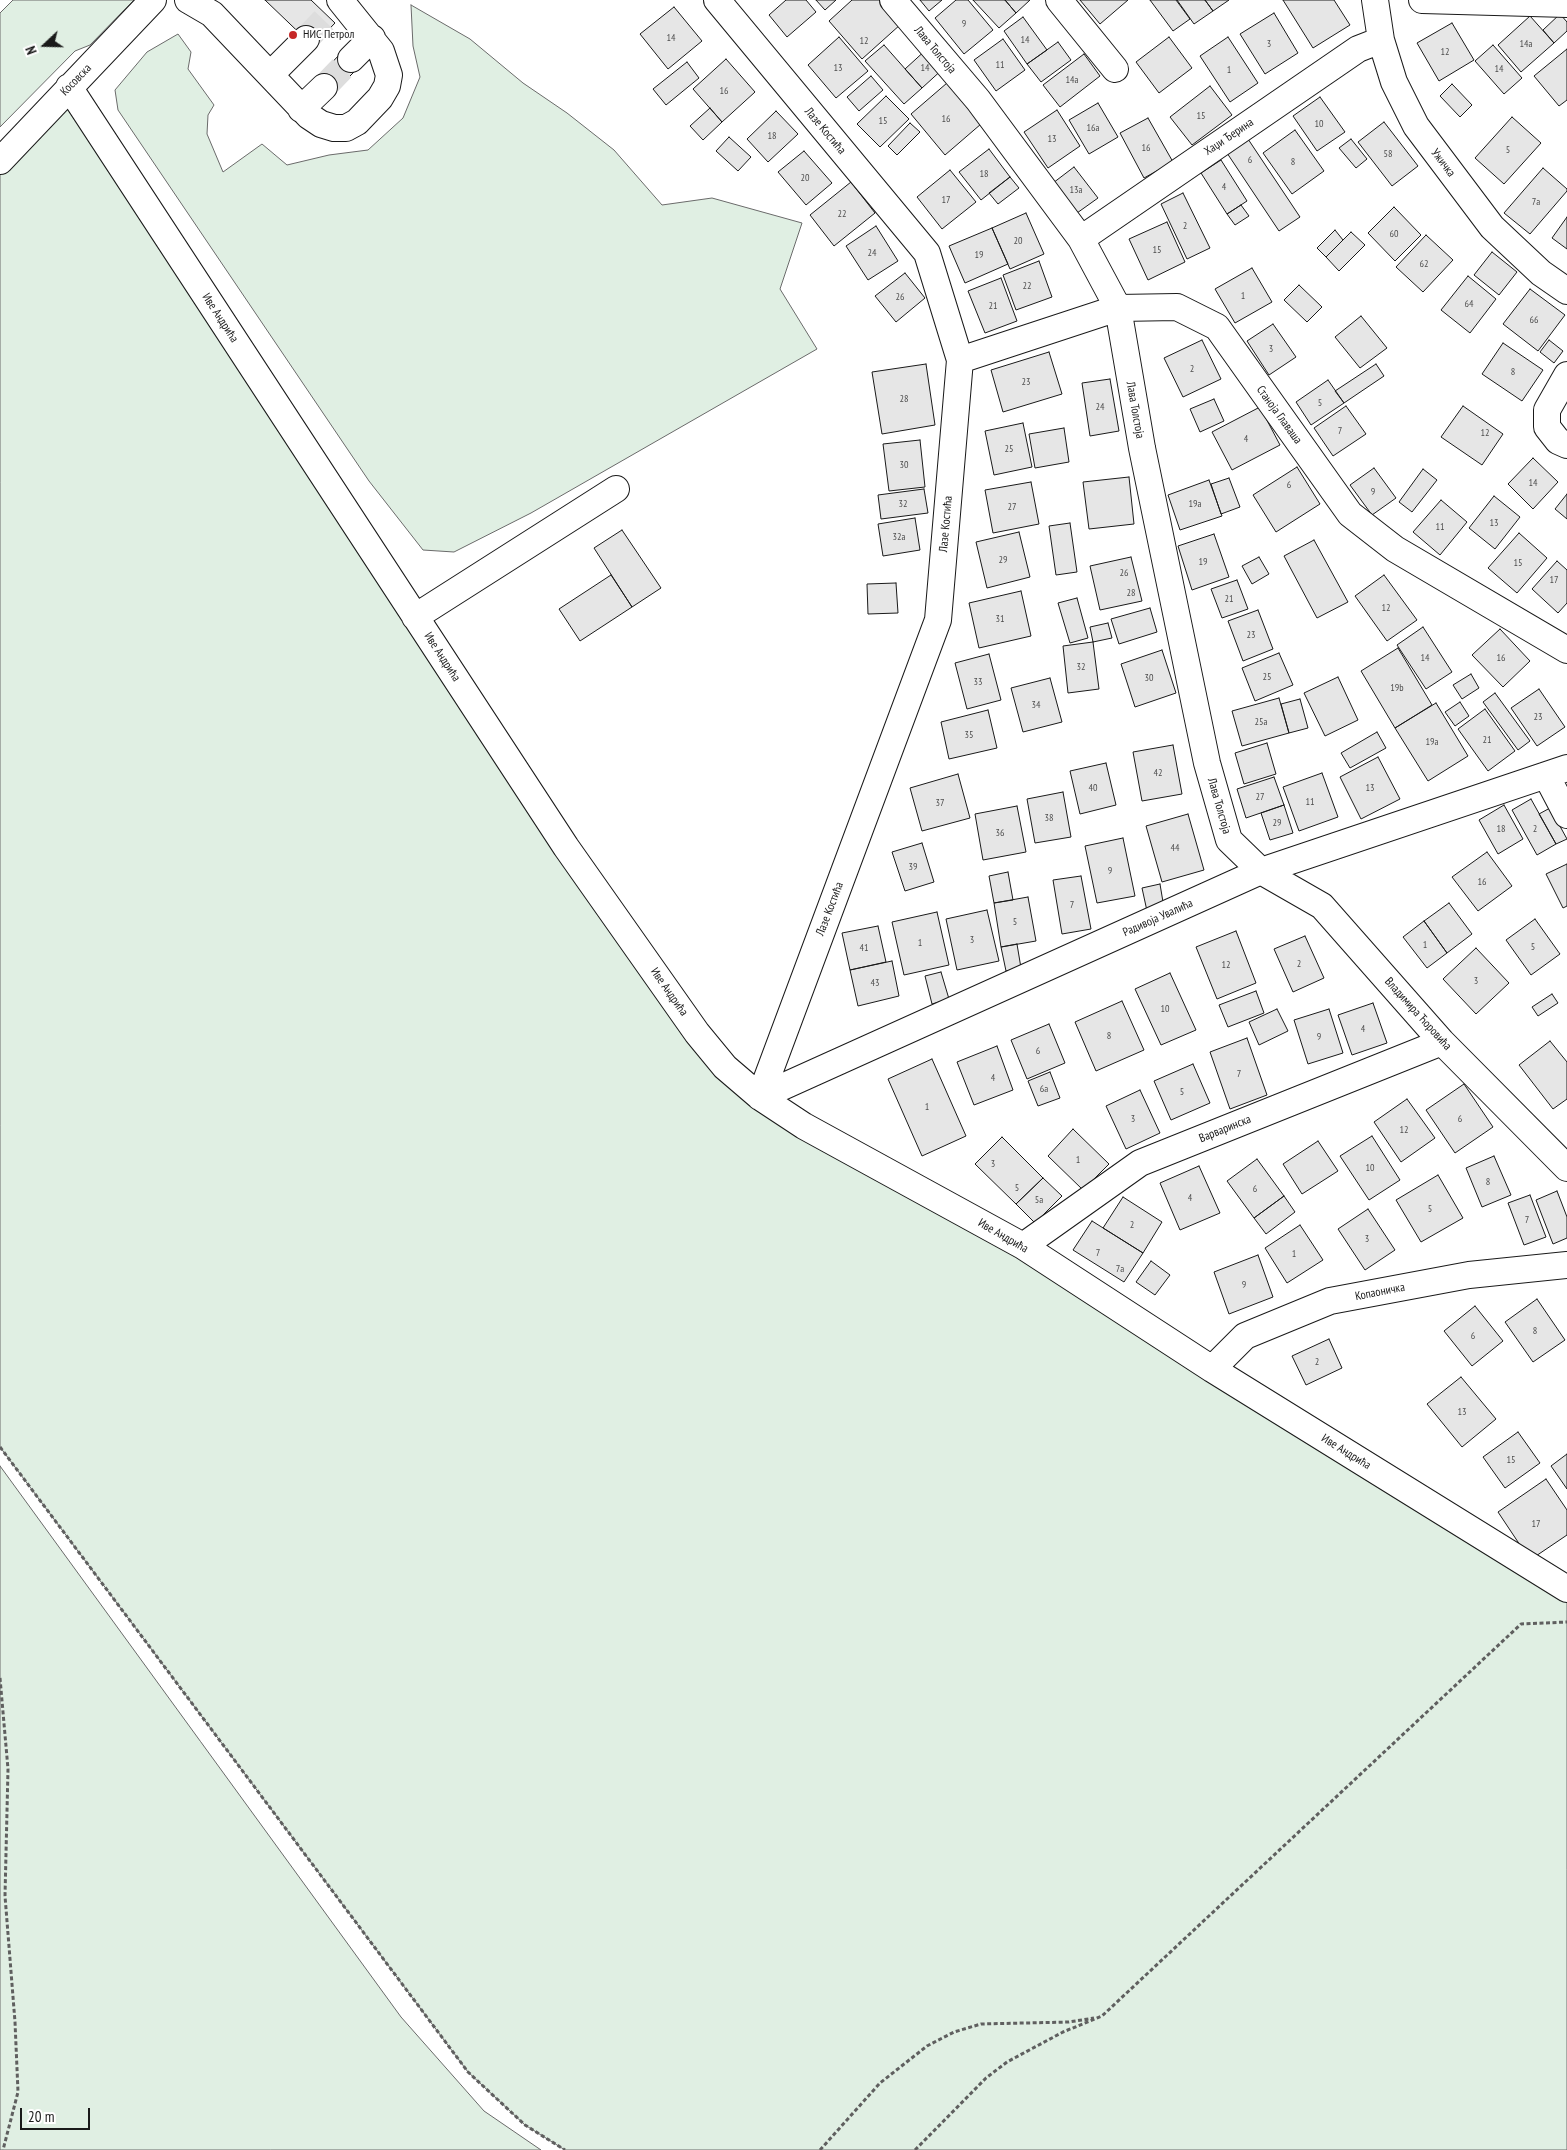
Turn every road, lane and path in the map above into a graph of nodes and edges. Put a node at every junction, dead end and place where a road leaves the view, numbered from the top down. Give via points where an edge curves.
1 (153, 0) edge
2 (188, 0) edge
3 (717, 0) edge
4 (893, 0) edge
5 (1059, 0) edge
6 (1375, 0) edge
7 (1422, 0) edge
8 (1567, 4) edge
9 (337, 6) edge
10 (219, 7) edge
11 (372, 38) junction
12 (306, 39) tunnel mouth
13 (1381, 40) junction
14 (351, 60) tunnel mouth
15 (1115, 69) dead end
16 (270, 75) junction
17 (69, 87) junction
18 (324, 87) tunnel mouth
19 (302, 109) junction
20 (0, 161) edge
21 (1081, 239) junction
22 (1567, 291) edge
23 (1118, 308) junction
24 (960, 360) junction
25 (1567, 375) edge
26 (1567, 445) edge
27 (616, 488) dead end
28 (415, 616) junction
29 (1567, 650) edge
30 (1556, 772) edge
31 (1567, 814) edge
32 (1261, 872) junction
33 (1442, 1042) junction
34 (760, 1097) junction
35 (1567, 1168) edge
36 (1023, 1246) junction
37 (1567, 1265) edge
38 (1212, 1369) junction
39 (0, 1447) edge
40 (1567, 1589) edge
41 (1567, 1622) edge
42 (0, 1678) edge
43 (1102, 2016) junction
44 (3, 2150) edge
45 (565, 2150) edge
46 (820, 2150) edge
47 (915, 2150) edge

1 - 17 street, Косовска
2 - 10 street
3 - 24 street, Лазе Костића via 927,253
4 - 21 street, Лава Толстоја via 978,100
5 - 15 street
6 - 13 street, Ужичка
7 - 8 street
9 - 11 street
10 - 16 street
11 - 14 street
11 - 19 street via 381,51 389,75 387,86 370,109 346,128 334,128 321,124
12 - 16 street
13 - 21 street, Хаџи Ђерина via 1358,49
13 - 22 street, Ужичка via 1394,82 1416,126 1449,172 1492,227 1541,273
16 - 19 street
17 - 20 street, Косовска
17 - 28 street, Иве Андрића
18 - 19 street
21 - 23 street, Лава Толстоја
23 - 24 street, Станоја Главаша
23 - 29 street, Станоја Главаша via 1177,307 1217,327 1350,514 1395,549
23 - 32 street, Лава Толстоја via 1142,448 1207,763 1229,840
24 - 34 street, Лазе Костића via 938,620
25 - 26 street via 1547,410 1547,426 1558,441
27 - 28 street
28 - 34 street, Иве Андрића via 566,847 698,1033 725,1067
30 - 31 street
30 - 32 street, Радивоја Увалића
32 - 33 street, Владимира Ћоровића via 1322,906
32 - 34 street, Радивоја Увалића
33 - 35 street, Владимира Ћоровића
33 - 36 street, Варваринска via 1140,1163
34 - 36 street, Иве Андрића via 804,1126
36 - 38 street, Иве Андрића
37 - 38 street, Копаоничка via 1470,1275 1330,1301 1245,1336
38 - 40 street, Иве Андрића
39 - 45 path via 468,2072 525,2125
41 - 43 path via 1521,1624
42 - 44 path via 8,1770 5,1896 18,2092
43 - 46 path via 1070,2022 981,2024 954,2032 928,2046 880,2083
43 - 47 path via 1063,2032 1007,2062 986,2078

